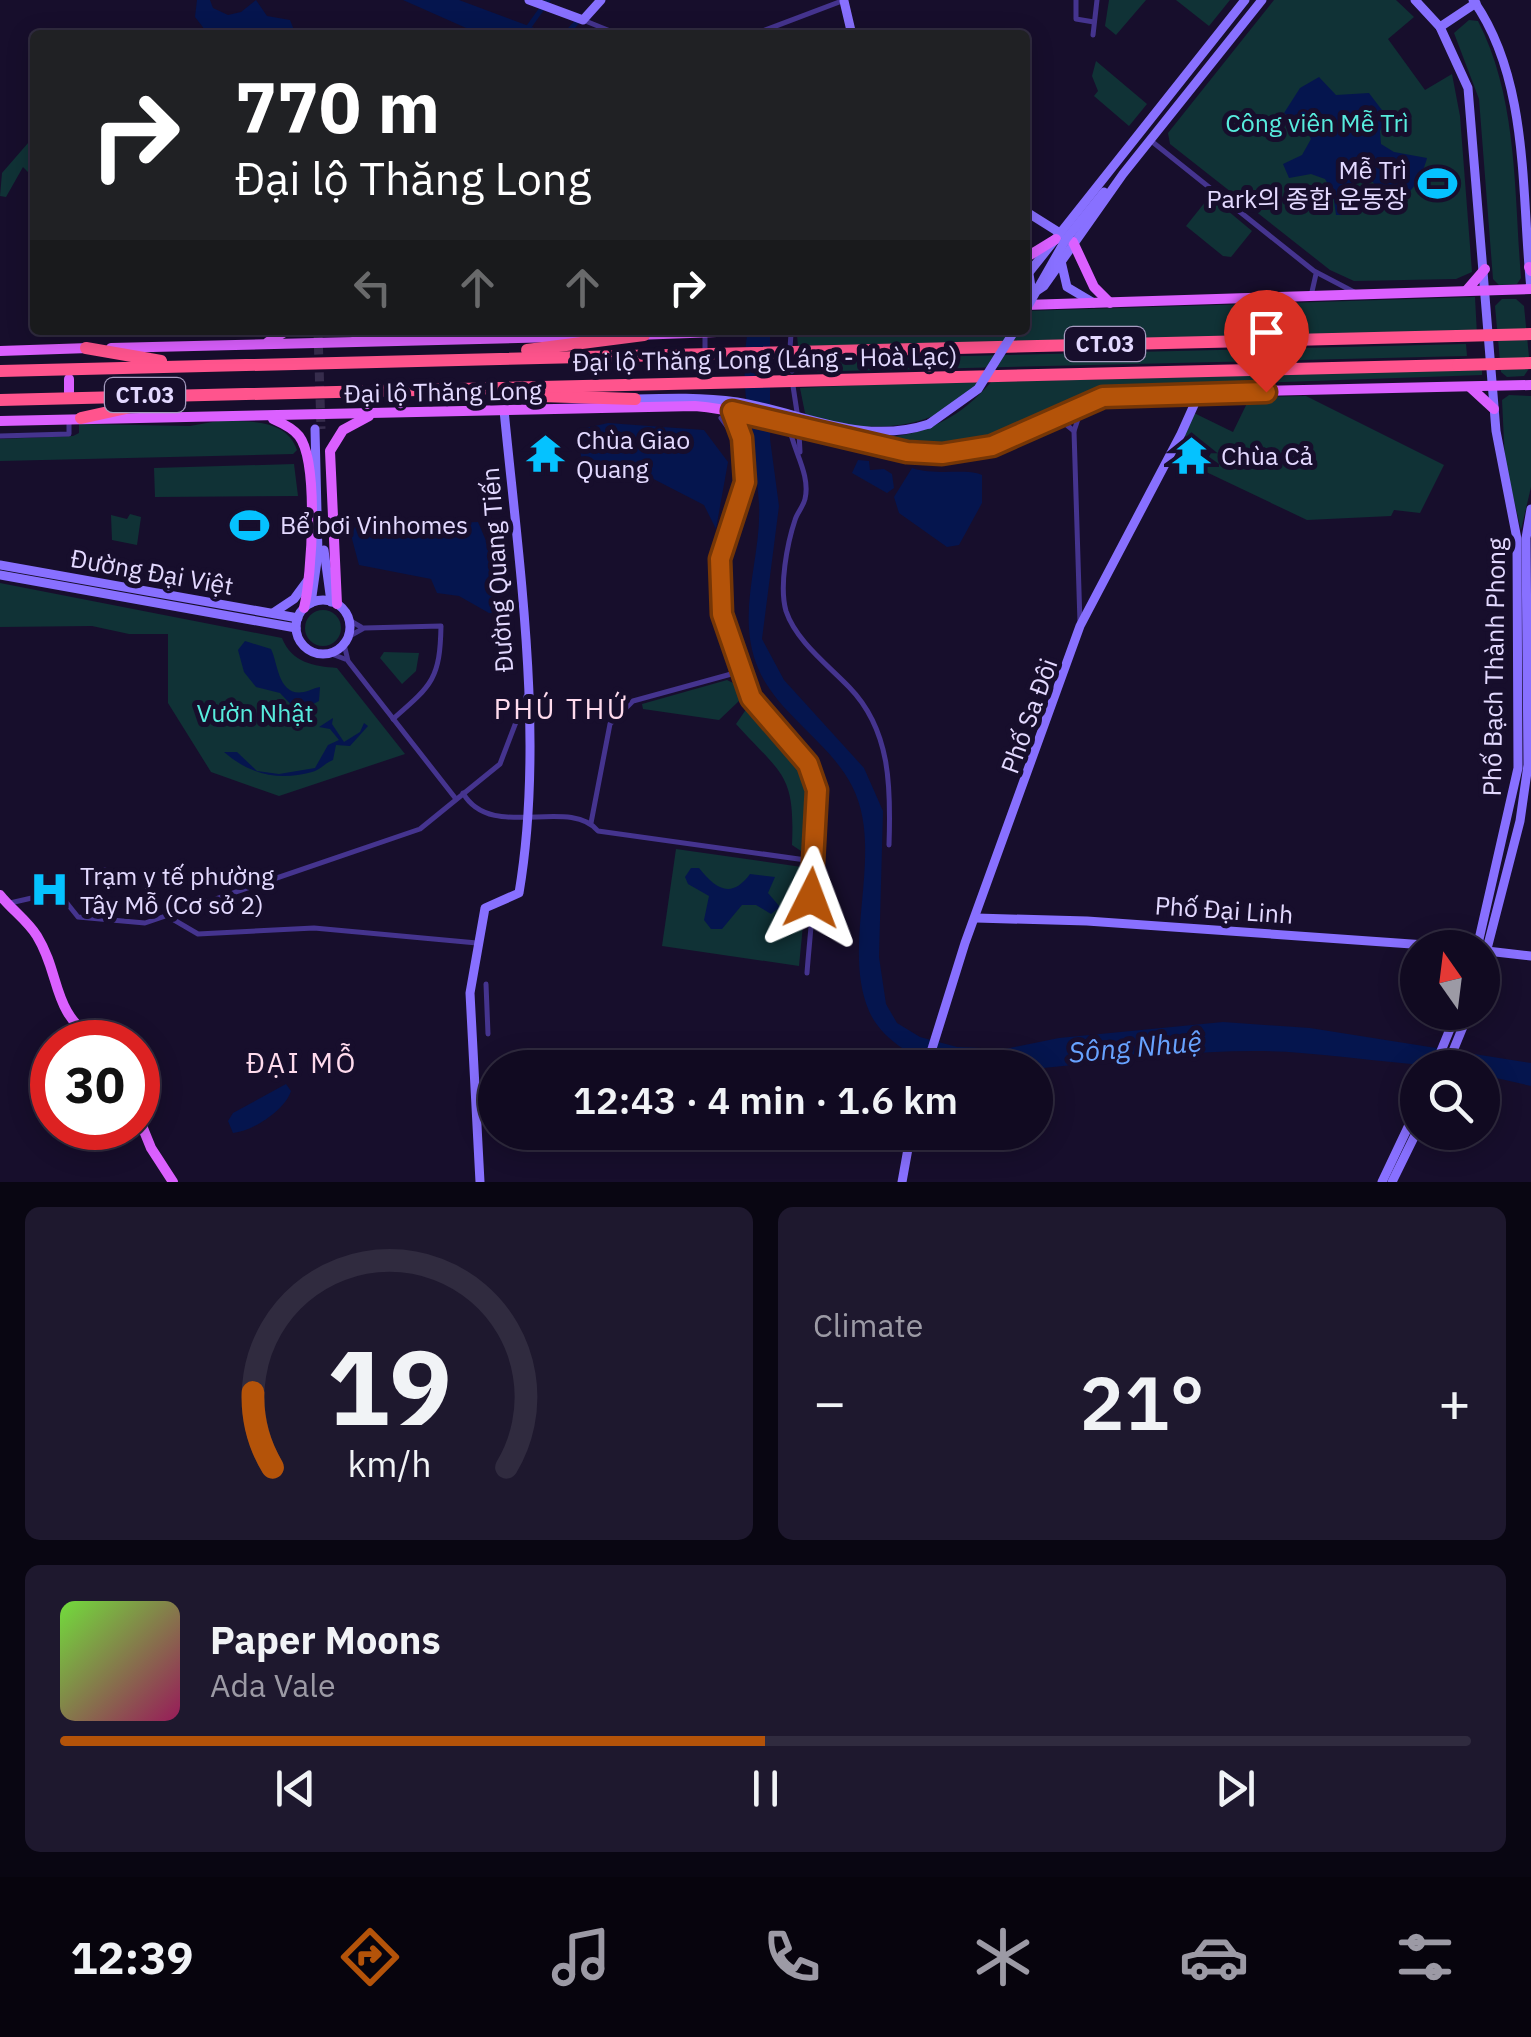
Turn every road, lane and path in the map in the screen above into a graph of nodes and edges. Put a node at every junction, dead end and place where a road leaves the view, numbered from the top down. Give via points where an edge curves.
1 (601, 0) edge
2 (844, 0) edge
3 (1076, 0) edge
4 (1097, 0) edge
5 (1245, 0) edge
6 (1262, 0) edge
7 (1415, 0) edge
8 (534, 2) edge
9 (1474, 2) edge
10 (584, 20) junction
11 (1094, 22) junction
12 (1440, 27) junction
13 (608, 30) edge
14 (765, 30) edge
15 (851, 30) edge
16 (1093, 35) dead end
17 (1204, 50) junction
18 (1215, 59) junction
19 (1150, 140) junction
20 (1123, 174) junction
21 (1030, 215) edge
22 (1058, 236) junction
23 (1073, 242) junction
24 (1030, 255) edge
25 (1062, 256) junction
26 (1485, 268) junction
27 (1530, 269) edge
28 (1030, 271) edge
29 (1314, 271) junction
30 (1030, 287) edge
31 (1531, 289) edge
32 (1486, 290) junction
33 (1465, 291) junction
34 (1362, 296) junction
35 (1310, 297) junction
36 (1030, 300) edge
37 (1111, 303) junction
38 (1097, 304) junction
39 (1030, 308) edge
40 (1531, 334) edge
41 (279, 335) edge
42 (358, 335) edge
43 (644, 335) joint
44 (791, 335) edge
45 (1012, 335) edge
46 (705, 338) dead end
47 (368, 340) junction
48 (261, 345) junction
49 (86, 348) junction
50 (790, 348) dead end
51 (68, 349) junction
52 (0, 351) edge
53 (705, 353) dead end
54 (352, 362) junction
55 (791, 362) dead end
56 (1531, 363) edge
57 (258, 364) junction
58 (0, 371) edge
59 (792, 371) dead end
60 (1531, 385) edge
61 (793, 386) dead end
62 (1469, 386) junction
63 (1492, 386) junction
64 (337, 391) junction
65 (1194, 391) junction
66 (290, 392) junction
67 (635, 398) junction
68 (0, 400) edge
69 (1082, 404) junction
70 (576, 408) junction
71 (738, 409) junction
72 (1494, 409) junction
73 (504, 410) junction
74 (797, 412) dead end
75 (374, 414) junction
76 (268, 416) junction
77 (1056, 416) junction
78 (75, 418) junction
79 (721, 418) dead end
80 (782, 418) junction
81 (0, 421) edge
82 (1074, 431) junction
83 (798, 432) dead end
84 (0, 436) edge
85 (742, 447) junction
86 (800, 455) junction
87 (1531, 509) edge
88 (0, 565) edge
89 (311, 572) junction
90 (0, 575) edge
91 (1080, 598) junction
92 (334, 603) junction
93 (1094, 604) junction
94 (201, 606) junction
95 (271, 614) junction
96 (302, 614) junction
97 (349, 620) junction
98 (1080, 626) junction
99 (364, 628) junction
100 (346, 641) junction
101 (329, 653) junction
102 (348, 661) junction
103 (738, 670) junction
104 (526, 696) junction
105 (527, 712) junction
106 (548, 714) dead end
107 (393, 718) junction
108 (460, 796) junction
109 (528, 818) junction
110 (591, 824) junction
111 (1511, 834) junction
112 (889, 844) dead end
113 (813, 861) junction
114 (105, 870) dead end
115 (84, 874) dead end
116 (3, 899) edge
117 (169, 916) junction
118 (976, 918) junction
119 (1487, 930) edge
120 (477, 943) junction
121 (1400, 943) edge
122 (1500, 952) edge
123 (1531, 956) edge
124 (807, 972) dead end
125 (486, 984) dead end
126 (70, 1020) edge
127 (1455, 1030) edge
128 (1458, 1030) edge
129 (488, 1034) dead end
130 (1454, 1036) junction
131 (932, 1050) edge
132 (1445, 1050) edge
133 (1450, 1050) edge
134 (151, 1150) edge
135 (908, 1150) edge
136 (1401, 1152) joint
137 (173, 1182) edge
138 (480, 1182) edge
139 (902, 1182) edge
140 (1382, 1182) edge
141 (1392, 1182) edge

1 - 10 street
2 - 14 street
2 - 15 street
3 - 11 street via 1076,19
4 - 11 street
5 - 17 street
6 - 18 street
7 - 12 street, Phố Bạch Thành Phong
8 - 10 street
9 - 12 street
9 - 27 street via 1494,32 1512,90
10 - 13 street
11 - 16 street
12 - 26 street, Phố Bạch Thành Phong via 1468,88
17 - 18 street
17 - 22 street
18 - 19 street
19 - 20 street
19 - 29 street
20 - 23 street
20 - 36 street, bridge via 1057,254
21 - 22 street
22 - 24 main road
22 - 28 street
23 - 25 street
23 - 37 main road via 1094,287
25 - 30 street via 1041,289
25 - 38 street via 1064,283
26 - 32 street, Phố Bạch Thành Phong
26 - 33 main road
27 - 31 street
29 - 34 street
29 - 35 street via 1318,282
31 - 32 main road
32 - 33 main road
32 - 63 street, Phố Bạch Thành Phong
33 - 34 main road
34 - 35 main road
35 - 37 main road
37 - 38 main road
38 - 39 main road
40 - 54 highway, Đại lộ Thăng Long (Láng - Hoà Lạc) / CT.03, bridge
41 - 48 main road
42 - 47 main road
43 - 47 main road, Đại lộ Thăng Long
43 - 54 highway
44 - 50 street
45 - 80 street, bridge via 978,390 930,424 890,433
46 - 53 street
47 - 48 main road, Đại lộ Thăng Long
48 - 49 main road, Đại lộ Thăng Long
49 - 51 main road, Đại lộ Thăng Long
49 - 57 highway via 181,363
51 - 52 main road, Đại lộ Thăng Long
51 - 78 main road
54 - 57 highway, Đại lộ Thăng Long (Láng - Hoà Lạc) / CT.03
55 - 59 street
56 - 64 highway, Đại lộ Thăng Long (Láng - Hoà Lạc) / CT.03, bridge
57 - 58 highway, Đại lộ Thăng Long (Láng - Hoà Lạc) / CT.03
60 - 63 main road, Đại lộ Thăng Long
61 - 74 street
62 - 63 main road, Đại lộ Thăng Long
62 - 65 main road, Đại lộ Thăng Long
62 - 72 main road
63 - 72 street, Phố Bạch Thành Phong
64 - 66 highway, Đại lộ Thăng Long (Láng - Hoà Lạc) / CT.03
64 - 67 highway
65 - 69 main road, Đại lộ Thăng Long via 1122,394
65 - 93 street, Phố Sa Đôi via 1188,421
66 - 68 highway, Đại lộ Thăng Long (Láng - Hoà Lạc) / CT.03
66 - 78 highway via 162,400
67 - 70 main road
67 - 71 street, Đại lộ Thăng Long
69 - 77 main road, Đại lộ Thăng Long
69 - 82 street
70 - 71 main road, Đại lộ Thăng Long
70 - 73 main road, Đại lộ Thăng Long
71 - 80 main road, Đại lộ Thăng Long
71 - 85 street
72 - 111 street, Phố Bạch Thành Phong via 1517,539 1518,768
73 - 75 main road, Đại lộ Thăng Long
73 - 104 street, Đường Quang Tiến
75 - 76 main road, Đại lộ Thăng Long
75 - 92 main road via 344,430 330,451
76 - 78 main road, Đại lộ Thăng Long
76 - 89 main road via 293,430 307,453
77 - 80 main road, Đại lộ Thăng Long via 992,446 942,454 907,452
77 - 82 street
78 - 81 main road, Đại lộ Thăng Long
78 - 84 street via 69,434
79 - 85 street
80 - 86 street
82 - 91 street
83 - 86 street
85 - 103 street via 745,482 720,559 722,614
86 - 112 street via 806,495 794,524 785,608 796,631 858,698 884,746
87 - 111 street, Phố Bạch Thành Phong via 1528,765
88 - 94 street, Đường Đại Việt
89 - 95 street via 294,598
89 - 96 main road
90 - 94 street, Đường Đại Việt
91 - 93 street
91 - 98 street
92 - 96 street
92 - 96 street via 324,555 318,429 318,554
92 - 97 street
93 - 98 street, Phố Sa Đôi
94 - 95 street, Đường Đại Việt
94 - 96 street, Đường Đại Việt
95 - 96 street, Đường Đại Việt
96 - 101 street via 308,650
97 - 99 street
97 - 100 street
98 - 118 street, Phố Sa Đôi
99 - 100 street
99 - 107 street via 440,626 434,679
100 - 101 street
100 - 102 street
101 - 102 street
102 - 107 street
103 - 110 street via 620,710 610,724
103 - 113 street via 751,698 813,774
104 - 105 street, Đường Quang Tiến
104 - 108 street via 500,764
105 - 106 street
105 - 109 street, Đường Quang Tiến
107 - 108 street
108 - 109 street via 485,814
108 - 117 street via 417,830
109 - 110 street
109 - 120 street, Đường Quang Tiến via 520,893 487,905
110 - 113 street
111 - 119 street, Phố Bạch Thành Phong
113 - 124 street
114 - 115 street
116 - 117 street via 54,892 78,917 144,923
116 - 126 main road via 38,937
117 - 120 street via 198,934 346,930
118 - 121 street, Phố Đại Linh
118 - 131 street, Phố Sa Đôi
120 - 138 street, Đường Quang Tiến via 470,993
122 - 123 street
125 - 129 street
127 - 130 street
128 - 130 street
130 - 132 street
130 - 133 street
134 - 137 main road
135 - 139 street
136 - 140 street
136 - 141 street

